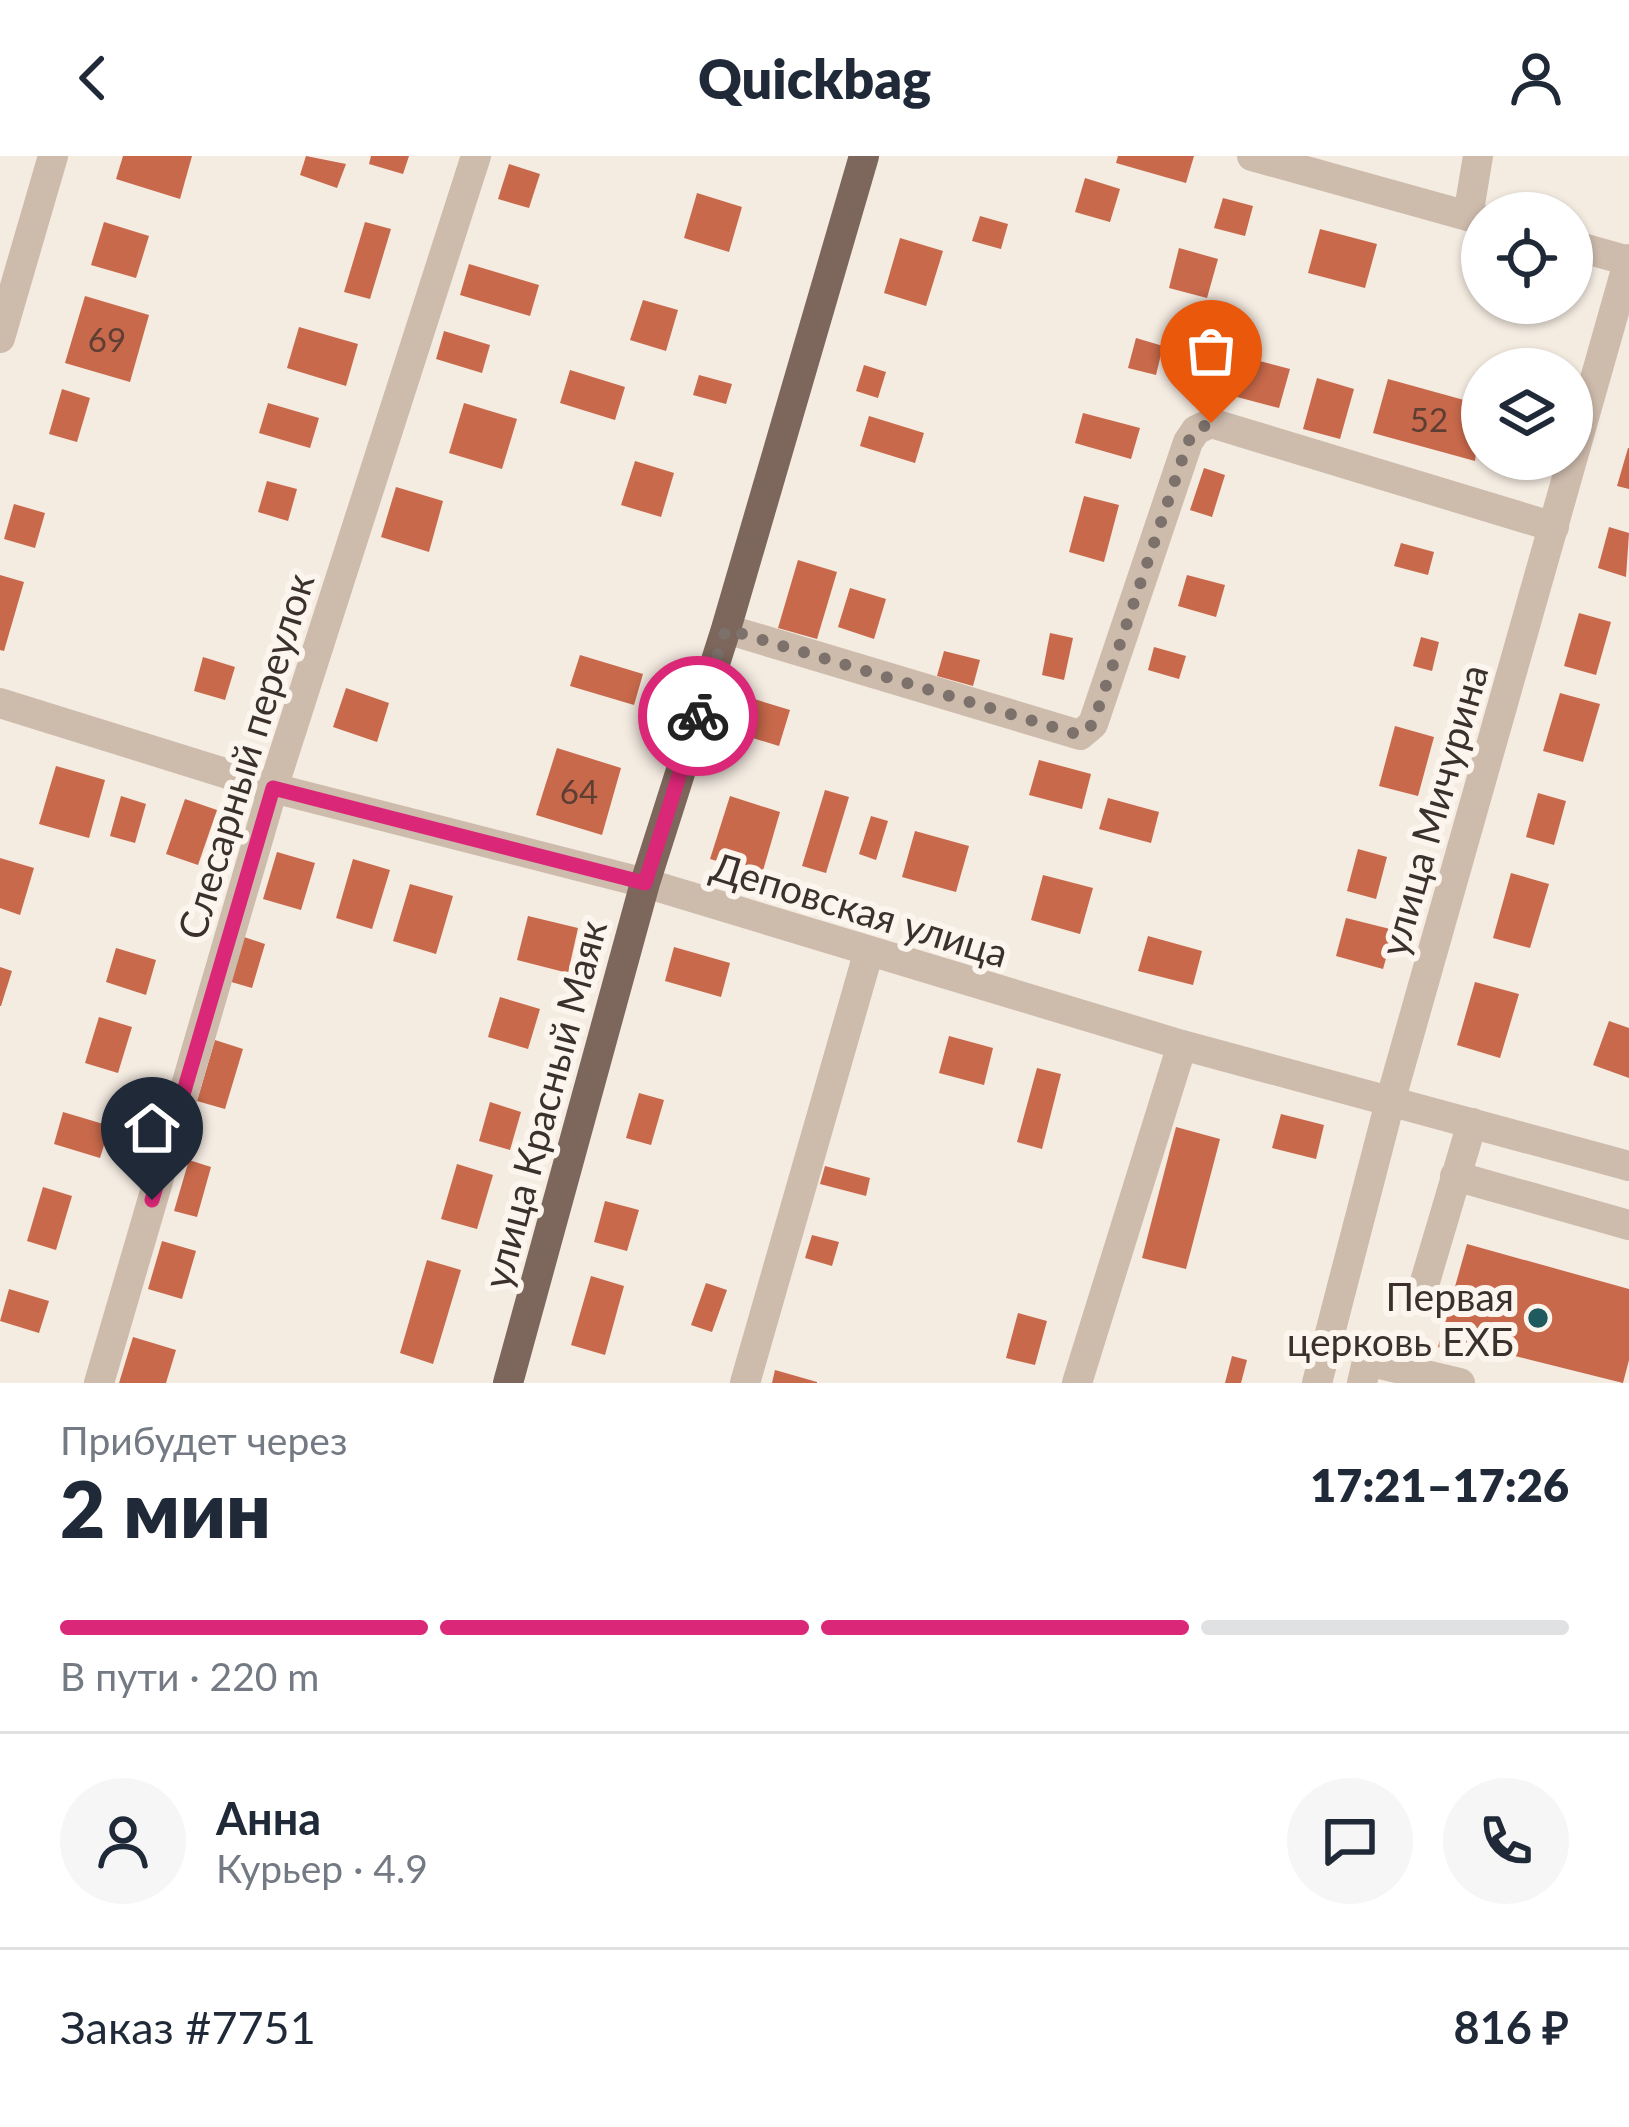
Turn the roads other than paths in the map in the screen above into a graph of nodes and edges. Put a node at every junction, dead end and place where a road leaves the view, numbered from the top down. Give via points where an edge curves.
1 (53, 156) edge
2 (476, 156) edge
3 (865, 156) edge
4 (1252, 156) edge
5 (1478, 156) edge
6 (1476, 192) edge
7 (1461, 214) edge
8 (1593, 251) edge
9 (1629, 260) edge
10 (0, 338) edge
11 (1554, 527) junction
12 (726, 629) junction
13 (0, 703) edge
14 (273, 788) junction
15 (645, 883) junction
16 (868, 954) junction
17 (1182, 1046) junction
18 (1390, 1102) junction
19 (1472, 1123) junction
20 (1629, 1166) edge
21 (1455, 1176) junction
22 (1629, 1225) edge
23 (1424, 1285) dead end
24 (99, 1383) edge
25 (508, 1383) edge
26 (745, 1383) edge
27 (1077, 1383) edge
28 (1317, 1383) edge
29 (1361, 1383) edge
30 (1460, 1383) edge

1 - 10 street
2 - 14 street, Слесарный переулок
3 - 12 main road, улица Красный Маяк
4 - 7 street
5 - 6 street
8 - 9 street
9 - 11 street, улица Мичурина
11 - 12 street via 1211,423 1188,442 1093,724 1080,735
11 - 18 street, улица Мичурина
12 - 15 main road, улица Красный Маяк
13 - 14 street, Деповская улица
14 - 15 street, Деповская улица
14 - 24 street, Слесарный переулок
15 - 16 street, Деповская улица
15 - 25 main road, улица Красный Маяк
16 - 17 street, Деповская улица
16 - 26 street
17 - 18 street, Деповская улица
17 - 27 street
18 - 19 street, Деповская улица
18 - 28 street, улица Мичурина
19 - 20 street, Деповская улица
19 - 21 street
21 - 22 street
21 - 23 street
29 - 30 street via 1367,1361

